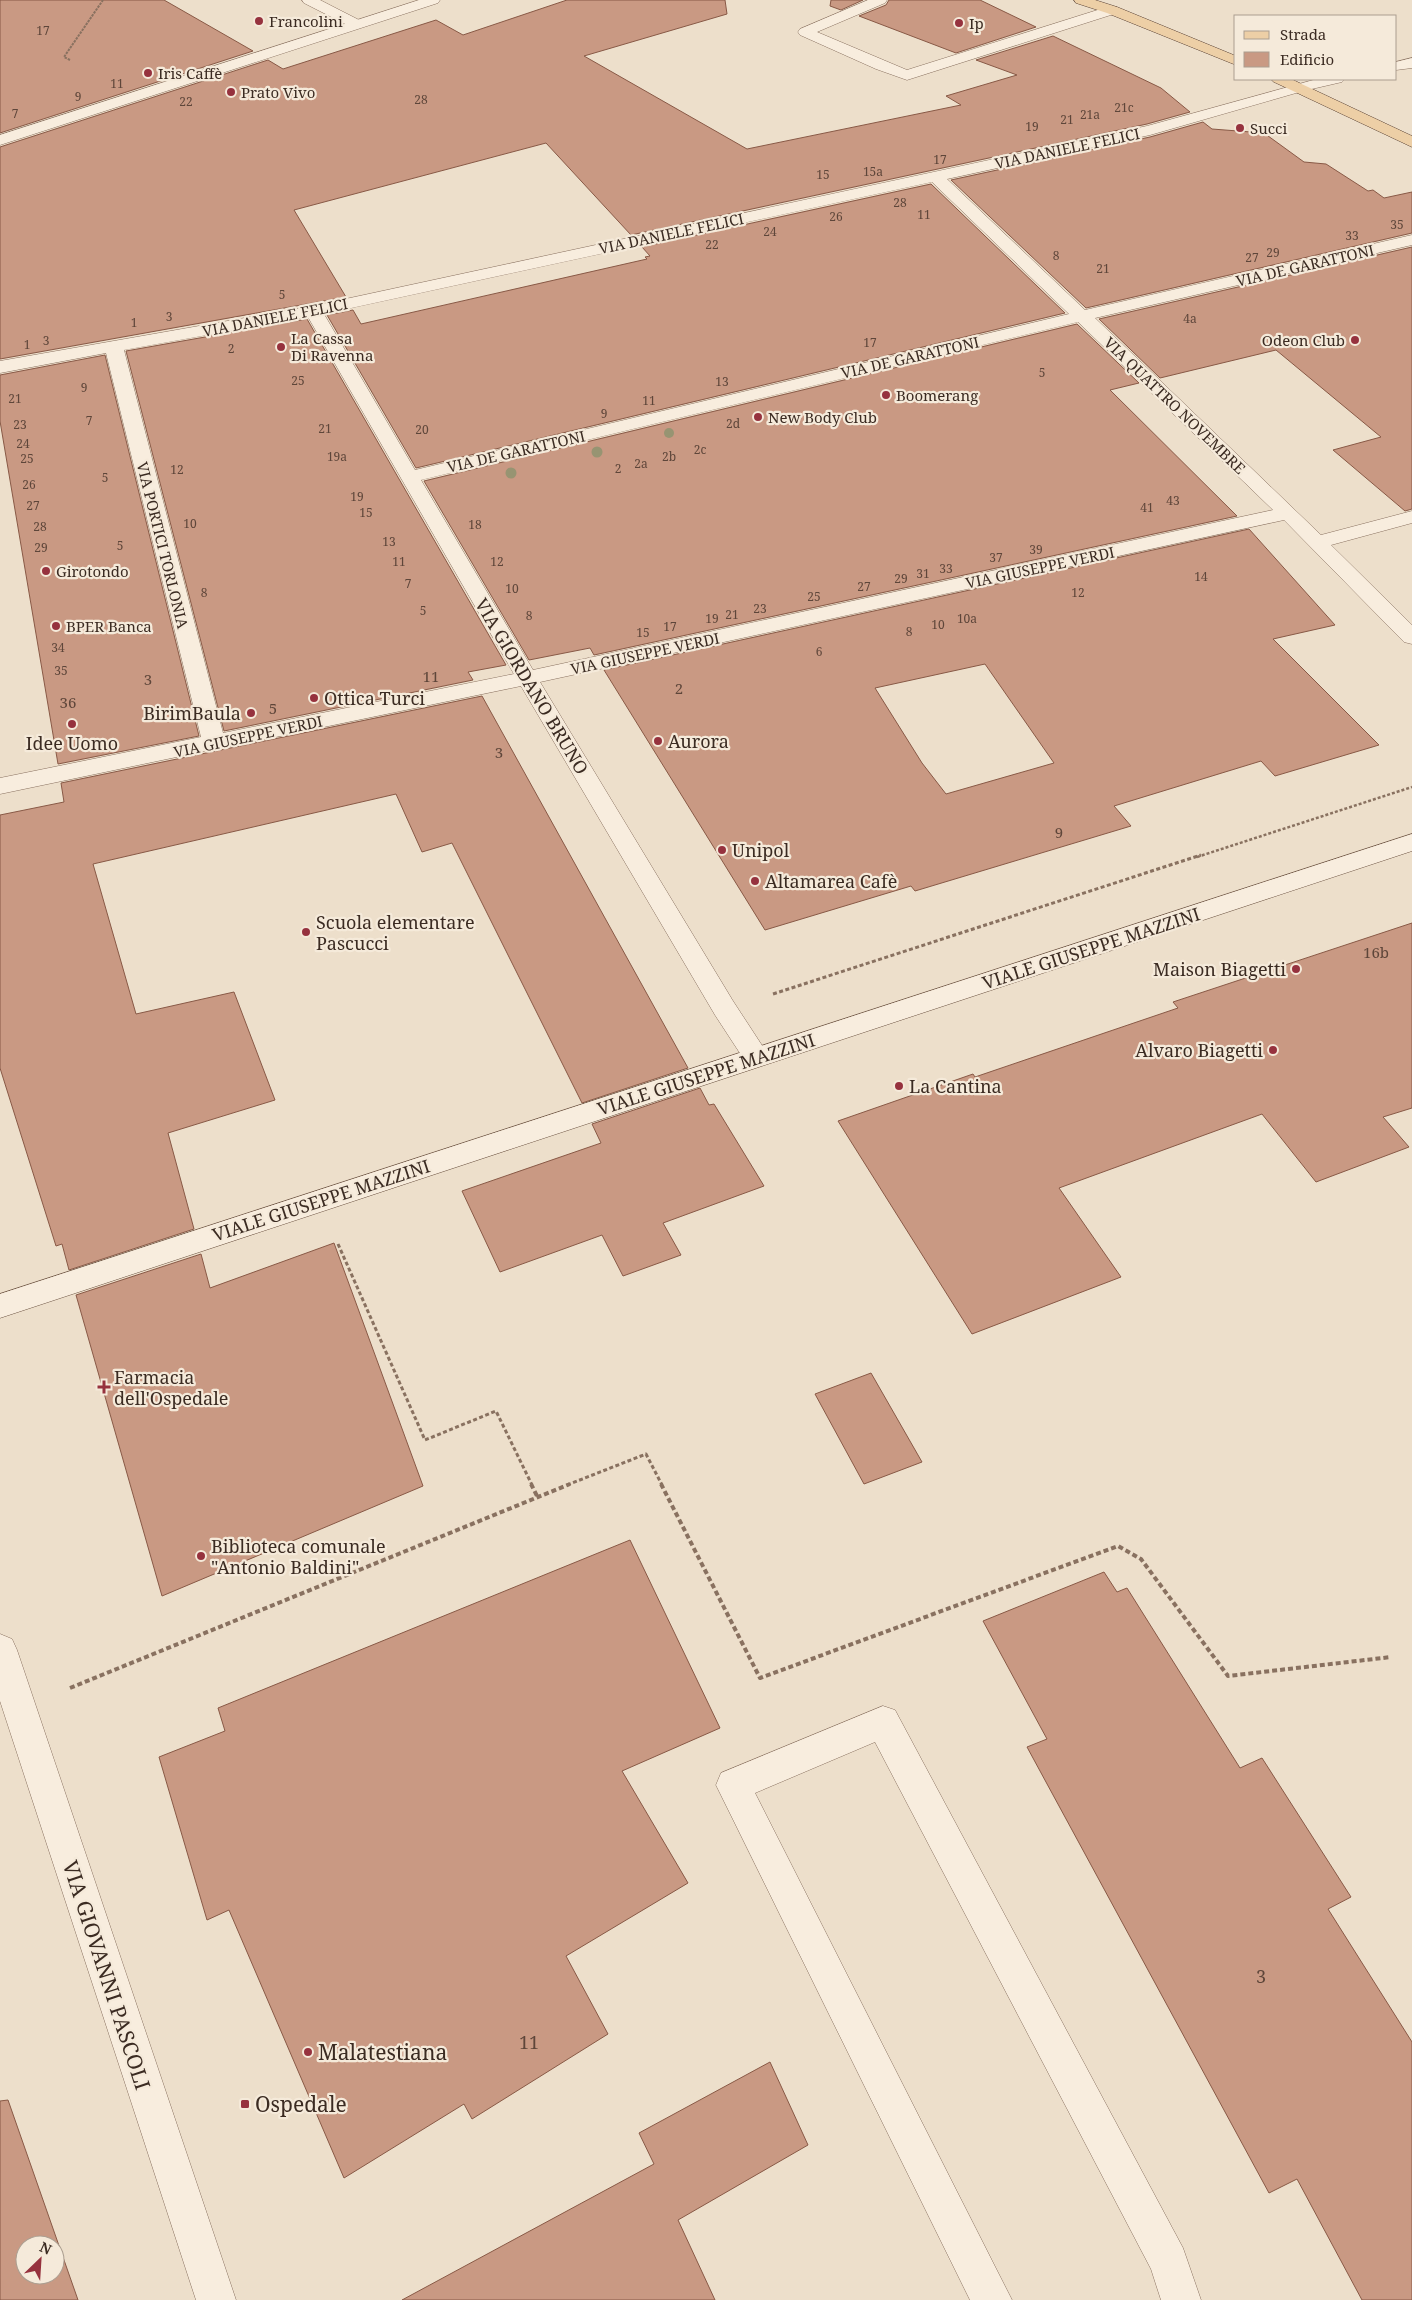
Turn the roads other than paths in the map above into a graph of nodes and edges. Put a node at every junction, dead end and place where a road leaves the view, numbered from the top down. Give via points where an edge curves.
1 (309, 0) edge
2 (433, 0) edge
3 (880, 0) edge
4 (1081, 0) edge
5 (1112, 10) junction
6 (356, 24) junction
7 (1234, 60) edge
8 (1412, 63) edge
9 (1397, 66) edge
10 (1282, 80) edge
11 (1332, 80) edge
12 (1300, 87) junction
13 (0, 140) edge
14 (1412, 142) edge
15 (935, 176) junction
16 (1412, 240) edge
17 (313, 311) junction
18 (1082, 316) junction
19 (114, 347) junction
20 (0, 367) edge
21 (409, 477) junction
22 (1288, 513) junction
23 (1412, 517) edge
24 (1317, 542) junction
25 (1412, 637) edge
26 (527, 678) junction
27 (214, 744) junction
28 (0, 786) edge
29 (1412, 842) edge
30 (756, 1057) junction
31 (0, 1306) edge
32 (0, 1650) edge
33 (10, 1698) edge
34 (216, 2300) edge
35 (992, 2300) edge
36 (1181, 2300) edge

1 - 6 street
2 - 6 street
3 - 5 street via 805,32 907,75
4 - 5 main road
5 - 7 main road
6 - 13 street
8 - 9 street
10 - 12 main road
11 - 12 street, VIA DANIELE FELICI
12 - 14 main road
12 - 15 street, VIA DANIELE FELICI via 1150,130
15 - 17 street, VIA DANIELE FELICI
15 - 18 street, VIA QUATTRO NOVEMBRE
16 - 18 street, VIA DE GARATTONI
17 - 19 street, VIA DANIELE FELICI
17 - 21 street, VIA GIORDANO BRUNO
18 - 21 street, VIA DE GARATTONI
18 - 22 street, VIA QUATTRO NOVEMBRE
19 - 20 street, VIA DANIELE FELICI
19 - 27 street, VIA PORTICI TORLONIA
21 - 26 street, VIA GIORDANO BRUNO
22 - 24 street, VIA QUATTRO NOVEMBRE
22 - 26 street, VIA GIUSEPPE VERDI
23 - 24 street
24 - 25 street, VIA QUATTRO NOVEMBRE
26 - 27 street, VIA GIUSEPPE VERDI
26 - 30 street, VIA GIORDANO BRUNO
27 - 28 street, VIA GIUSEPPE VERDI
29 - 30 street, VIALE GIUSEPPE MAZZINI
30 - 31 street, VIALE GIUSEPPE MAZZINI
32 - 33 street, VIA GIOVANNI PASCOLI
33 - 34 street, VIA GIOVANNI PASCOLI
35 - 36 street via 732,1785 883,1722 1169,2262

